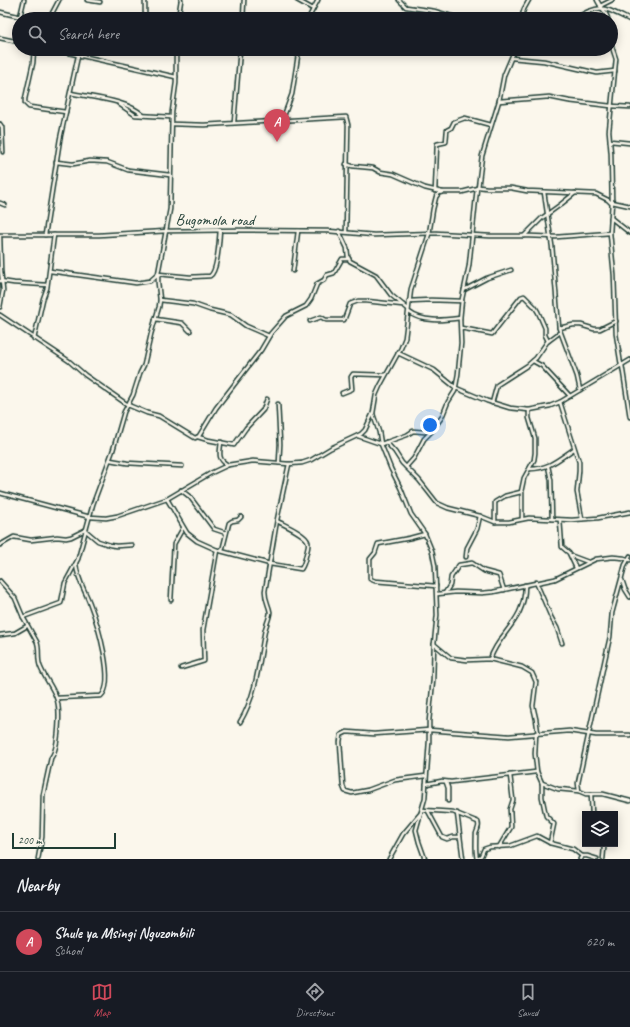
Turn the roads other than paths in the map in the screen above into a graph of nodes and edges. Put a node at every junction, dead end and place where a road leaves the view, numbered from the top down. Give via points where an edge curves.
1 (24, 0) edge
2 (59, 0) edge
3 (87, 0) edge
4 (181, 0) edge
5 (244, 0) edge
6 (297, 0) edge
7 (318, 0) edge
8 (399, 0) edge
9 (529, 0) edge
10 (597, 0) edge
11 (612, 0) edge
12 (100, 2) dead end
13 (145, 2) dead end
14 (601, 7) junction
15 (313, 9) junction
16 (0, 12) edge
17 (21, 12) edge
18 (53, 12) edge
19 (145, 12) edge
20 (179, 12) edge
21 (243, 12) edge
22 (312, 12) edge
23 (437, 12) edge
24 (523, 12) edge
25 (586, 12) edge
26 (605, 12) edge
27 (612, 12) edge
28 (12, 14) edge
29 (618, 15) edge
30 (630, 20) edge
31 (0, 38) edge
32 (12, 41) edge
33 (34, 56) edge
34 (79, 56) joint
35 (176, 56) edge
36 (239, 56) edge
37 (299, 56) edge
38 (616, 56) edge
39 (512, 58) joint
40 (615, 71) junction
41 (176, 78) junction
42 (71, 93) junction
43 (499, 100) junction
44 (118, 104) junction
45 (611, 106) junction
46 (630, 107) edge
47 (66, 112) junction
48 (143, 115) junction
49 (171, 117) junction
50 (282, 121) junction
51 (234, 122) junction
52 (0, 124) edge
53 (172, 124) junction
54 (491, 125) junction
55 (610, 142) junction
56 (630, 142) edge
57 (3, 152) dead end
58 (56, 162) junction
59 (346, 164) junction
60 (170, 175) junction
61 (478, 187) junction
62 (435, 191) junction
63 (443, 192) junction
64 (544, 192) junction
65 (575, 193) junction
66 (0, 203) edge
67 (611, 203) junction
68 (4, 205) dead end
69 (630, 206) edge
70 (547, 214) junction
71 (611, 218) junction
72 (220, 230) junction
73 (167, 231) junction
74 (298, 231) junction
75 (339, 231) junction
76 (346, 232) junction
77 (610, 233) junction
78 (630, 233) edge
79 (429, 234) junction
80 (44, 235) junction
81 (54, 235) junction
82 (0, 236) edge
83 (472, 236) junction
84 (524, 236) junction
85 (550, 237) junction
86 (349, 259) junction
87 (511, 270) dead end
88 (50, 271) junction
89 (293, 271) dead end
90 (158, 274) junction
91 (1, 281) edge
92 (48, 285) junction
93 (464, 290) junction
94 (160, 300) junction
95 (409, 301) junction
96 (462, 301) junction
97 (404, 305) junction
98 (0, 307) edge
99 (409, 310) junction
100 (0, 315) edge
101 (460, 318) junction
102 (155, 319) junction
103 (310, 321) dead end
104 (616, 321) junction
105 (461, 328) junction
106 (558, 328) junction
107 (190, 331) dead end
108 (559, 332) junction
109 (269, 336) junction
110 (34, 339) junction
111 (548, 341) junction
112 (398, 353) junction
113 (630, 360) edge
114 (533, 361) junction
115 (621, 365) junction
116 (385, 375) junction
117 (456, 388) junction
118 (580, 390) junction
119 (342, 393) dead end
120 (570, 396) junction
121 (267, 399) dead end
122 (560, 402) junction
123 (492, 403) junction
124 (278, 404) dead end
125 (128, 405) junction
126 (529, 410) junction
127 (373, 413) junction
128 (630, 417) edge
129 (436, 426) junction
130 (358, 436) junction
131 (198, 437) junction
132 (221, 442) junction
133 (386, 442) junction
134 (381, 444) junction
135 (574, 449) junction
136 (110, 460) junction
137 (279, 463) junction
138 (289, 464) junction
139 (228, 465) junction
140 (182, 466) dead end
141 (548, 466) junction
142 (406, 468) junction
143 (529, 469) junction
144 (181, 490) junction
145 (522, 491) junction
146 (0, 493) edge
147 (167, 499) junction
148 (630, 512) edge
149 (480, 516) junction
150 (90, 517) junction
151 (241, 517) dead end
152 (522, 519) junction
153 (552, 519) junction
154 (582, 519) junction
155 (560, 520) junction
156 (277, 521) junction
157 (495, 522) junction
158 (183, 528) junction
159 (85, 530) junction
160 (226, 533) junction
161 (425, 534) junction
162 (0, 545) edge
163 (132, 545) dead end
164 (217, 550) junction
165 (222, 551) junction
166 (571, 556) junction
167 (630, 556) edge
168 (466, 557) dead end
169 (629, 560) edge
170 (588, 562) junction
171 (76, 563) junction
172 (270, 564) junction
173 (576, 568) junction
174 (622, 580) junction
175 (0, 581) edge
176 (536, 582) junction
177 (525, 585) junction
178 (436, 586) junction
179 (504, 590) junction
180 (445, 593) junction
181 (437, 594) junction
182 (630, 597) edge
183 (171, 600) dead end
184 (23, 617) junction
185 (27, 626) junction
186 (0, 635) edge
187 (562, 643) dead end
188 (434, 644) junction
189 (490, 659) junction
190 (181, 668) dead end
191 (57, 698) junction
192 (240, 722) dead end
193 (429, 730) junction
194 (537, 733) junction
195 (588, 734) junction
196 (630, 735) edge
197 (537, 772) junction
198 (510, 774) junction
199 (426, 776) junction
200 (446, 782) junction
201 (542, 783) junction
202 (426, 784) junction
203 (579, 791) junction
204 (591, 794) junction
205 (448, 801) dead end
206 (630, 801) edge
207 (422, 810) junction
208 (428, 811) junction
209 (592, 811) edge
210 (457, 813) junction
211 (421, 814) junction
212 (460, 837) junction
213 (550, 843) junction
214 (604, 847) edge
215 (499, 848) junction
216 (581, 857) edge
217 (38, 859) edge
218 (389, 859) edge
219 (425, 859) edge
220 (463, 859) edge
221 (477, 859) edge
222 (597, 859) edge
223 (603, 859) edge

1 - 17 street
2 - 18 street
3 - 12 street
4 - 20 street
5 - 21 street
6 - 15 street
7 - 15 street
8 - 23 street via 406,7
9 - 24 street
10 - 14 street
11 - 14 street
13 - 19 street
14 - 25 street
14 - 26 street
14 - 27 street
15 - 22 street
16 - 28 street
29 - 30 street
31 - 32 street
33 - 47 street via 26,105
34 - 41 street
34 - 42 street
35 - 41 street
36 - 51 street
37 - 50 street via 292,94
38 - 40 street
39 - 40 street via 544,60 597,73
39 - 43 street via 504,73
40 - 45 street
41 - 49 street
42 - 44 street
42 - 47 street
43 - 45 street via 550,97
43 - 54 street
44 - 48 street via 130,106
44 - 48 street via 134,115
45 - 46 street
45 - 55 street
47 - 58 street
48 - 49 street
49 - 53 street
50 - 51 street
50 - 59 street via 346,117
51 - 53 street
52 - 57 street
53 - 60 street
54 - 61 street via 482,156
54 - 62 street via 465,118 455,121 447,130 446,142 437,144
55 - 56 street
55 - 67 street
58 - 60 street via 107,162 128,170
58 - 80 street
59 - 62 street via 393,174
59 - 76 street
60 - 73 street
61 - 63 street via 462,192
61 - 64 street
61 - 83 street
62 - 63 street
63 - 79 street via 436,197
64 - 65 street
64 - 70 street
65 - 67 street via 596,194
65 - 70 street
66 - 68 street
67 - 69 street
67 - 71 street
70 - 84 street
70 - 85 street
71 - 77 street
71 - 78 street
72 - 73 street, Bugomola road
72 - 74 street, Bugomola road
72 - 90 street via 217,260 212,275 190,277
73 - 81 street, Bugomola road
73 - 90 street
74 - 75 street, Bugomola road
74 - 89 street
75 - 76 street, Bugomola road
75 - 86 street
76 - 79 street, Bugomola road via 374,235
77 - 85 street, Bugomola road
77 - 104 street
79 - 83 street, Bugomola road
79 - 95 street
80 - 81 street, Bugomola road
80 - 82 street, Bugomola road
81 - 88 street
82 - 91 street
83 - 84 street, Bugomola road
83 - 93 street
84 - 85 street, Bugomola road
85 - 106 street
86 - 97 street via 376,275 389,293
86 - 109 street via 342,259 334,273 327,275 317,284 312,299 306,306 286,316
87 - 93 street via 487,278
88 - 90 street via 136,282 150,281
88 - 92 street
90 - 94 street
91 - 92 street
91 - 98 street
92 - 110 street
93 - 96 street
94 - 102 street
94 - 109 street via 193,304 231,315 246,326
95 - 96 street
95 - 99 street
96 - 101 street
97 - 99 street
97 - 103 street via 358,301 350,304 344,320 326,320 320,317
99 - 101 street via 416,318
99 - 112 street via 405,338
100 - 110 street
101 - 105 street
102 - 107 street via 182,323
102 - 125 street via 144,365
104 - 106 street via 596,330 581,325
104 - 115 street
105 - 111 street via 492,334 524,296 538,312 546,328 545,336
105 - 117 street
106 - 108 street
108 - 111 street
108 - 118 street
109 - 131 street
110 - 125 street
111 - 114 street
112 - 116 street
112 - 117 street via 434,370
113 - 115 street
114 - 120 street via 542,366
114 - 123 street via 497,385
115 - 118 street
115 - 128 street
116 - 119 street via 353,374 352,389
116 - 127 street via 376,395
117 - 123 street
117 - 129 street
118 - 120 street
120 - 122 street
121 - 132 street via 263,410 235,444
122 - 126 street
122 - 135 street
123 - 126 street
124 - 137 street
125 - 131 street via 159,416 192,437
125 - 136 street
126 - 143 street via 535,444
127 - 130 street via 365,430
127 - 134 street
129 - 133 street via 425,432 414,431
129 - 142 street via 424,439
130 - 134 street
130 - 138 street via 311,460
131 - 132 street
132 - 139 street via 220,459
133 - 134 street
133 - 142 street
134 - 161 street via 407,507
135 - 141 street
135 - 154 street via 579,462 577,492
136 - 140 street
136 - 150 street
137 - 138 street
137 - 139 street via 253,461
138 - 156 street
139 - 144 street
141 - 143 street
141 - 153 street
142 - 149 street via 437,503
143 - 145 street via 524,478
144 - 147 street
144 - 160 street via 190,497 214,529
145 - 152 street
145 - 157 street via 497,500
146 - 150 street
147 - 150 street via 117,516
147 - 158 street
148 - 154 street
149 - 157 street
149 - 168 street
150 - 159 street
151 - 160 street via 230,522
152 - 153 street
152 - 157 street
153 - 155 street
154 - 155 street
155 - 166 street via 562,547
156 - 172 street
156 - 172 street via 307,540 307,553 301,569
158 - 164 street via 197,541
158 - 183 street via 174,543
159 - 162 street via 66,538 31,540 14,536
159 - 163 street via 98,541 113,546
159 - 171 street
160 - 165 street
161 - 178 street via 433,556
161 - 178 street via 378,544 370,559 370,579
164 - 165 street
164 - 190 street via 203,630 204,661
165 - 172 street
166 - 170 street
166 - 173 street
167 - 169 street
169 - 170 street via 608,557
169 - 174 street
170 - 173 street
171 - 184 street via 65,583 60,604
171 - 191 street via 76,574 90,602 99,630 107,685 105,693 101,696
172 - 192 street via 265,596 270,614 253,693
173 - 176 street via 555,579
174 - 182 street
174 - 195 street via 612,613 608,644
175 - 184 street via 15,598
176 - 177 street
176 - 187 street
177 - 179 street
177 - 189 street via 522,608 496,645
178 - 181 street
179 - 180 street
179 - 180 street via 499,575 484,571 472,563 459,565
180 - 181 street
181 - 188 street
184 - 185 street
185 - 186 street via 15,633
185 - 191 street via 38,645 40,666
188 - 189 street via 451,658
188 - 193 street
189 - 194 street via 522,667 532,673 536,682 533,706
191 - 217 street via 56,742 44,791 42,837
193 - 194 street via 505,736
193 - 199 street
193 - 199 street via 374,734 347,732 340,742 342,786 345,791 352,793 395,780
194 - 195 street via 569,731
194 - 197 street
195 - 196 street
195 - 203 street via 578,783
197 - 198 street
197 - 201 street
198 - 200 street
198 - 215 street via 513,800 510,809 511,827
199 - 202 street
200 - 202 street
200 - 205 street
201 - 203 street via 558,789
201 - 213 street via 546,816 554,824
202 - 207 street
203 - 204 street
204 - 206 street via 609,795
204 - 209 street
207 - 208 street
207 - 211 street
208 - 210 street
208 - 212 street via 444,838
210 - 212 street
210 - 221 street via 476,820 479,824 476,833
211 - 218 street via 403,834
211 - 219 street via 416,826
212 - 220 street
213 - 215 street via 536,836
213 - 216 street via 573,849
214 - 223 street
215 - 221 street via 484,849
216 - 222 street

